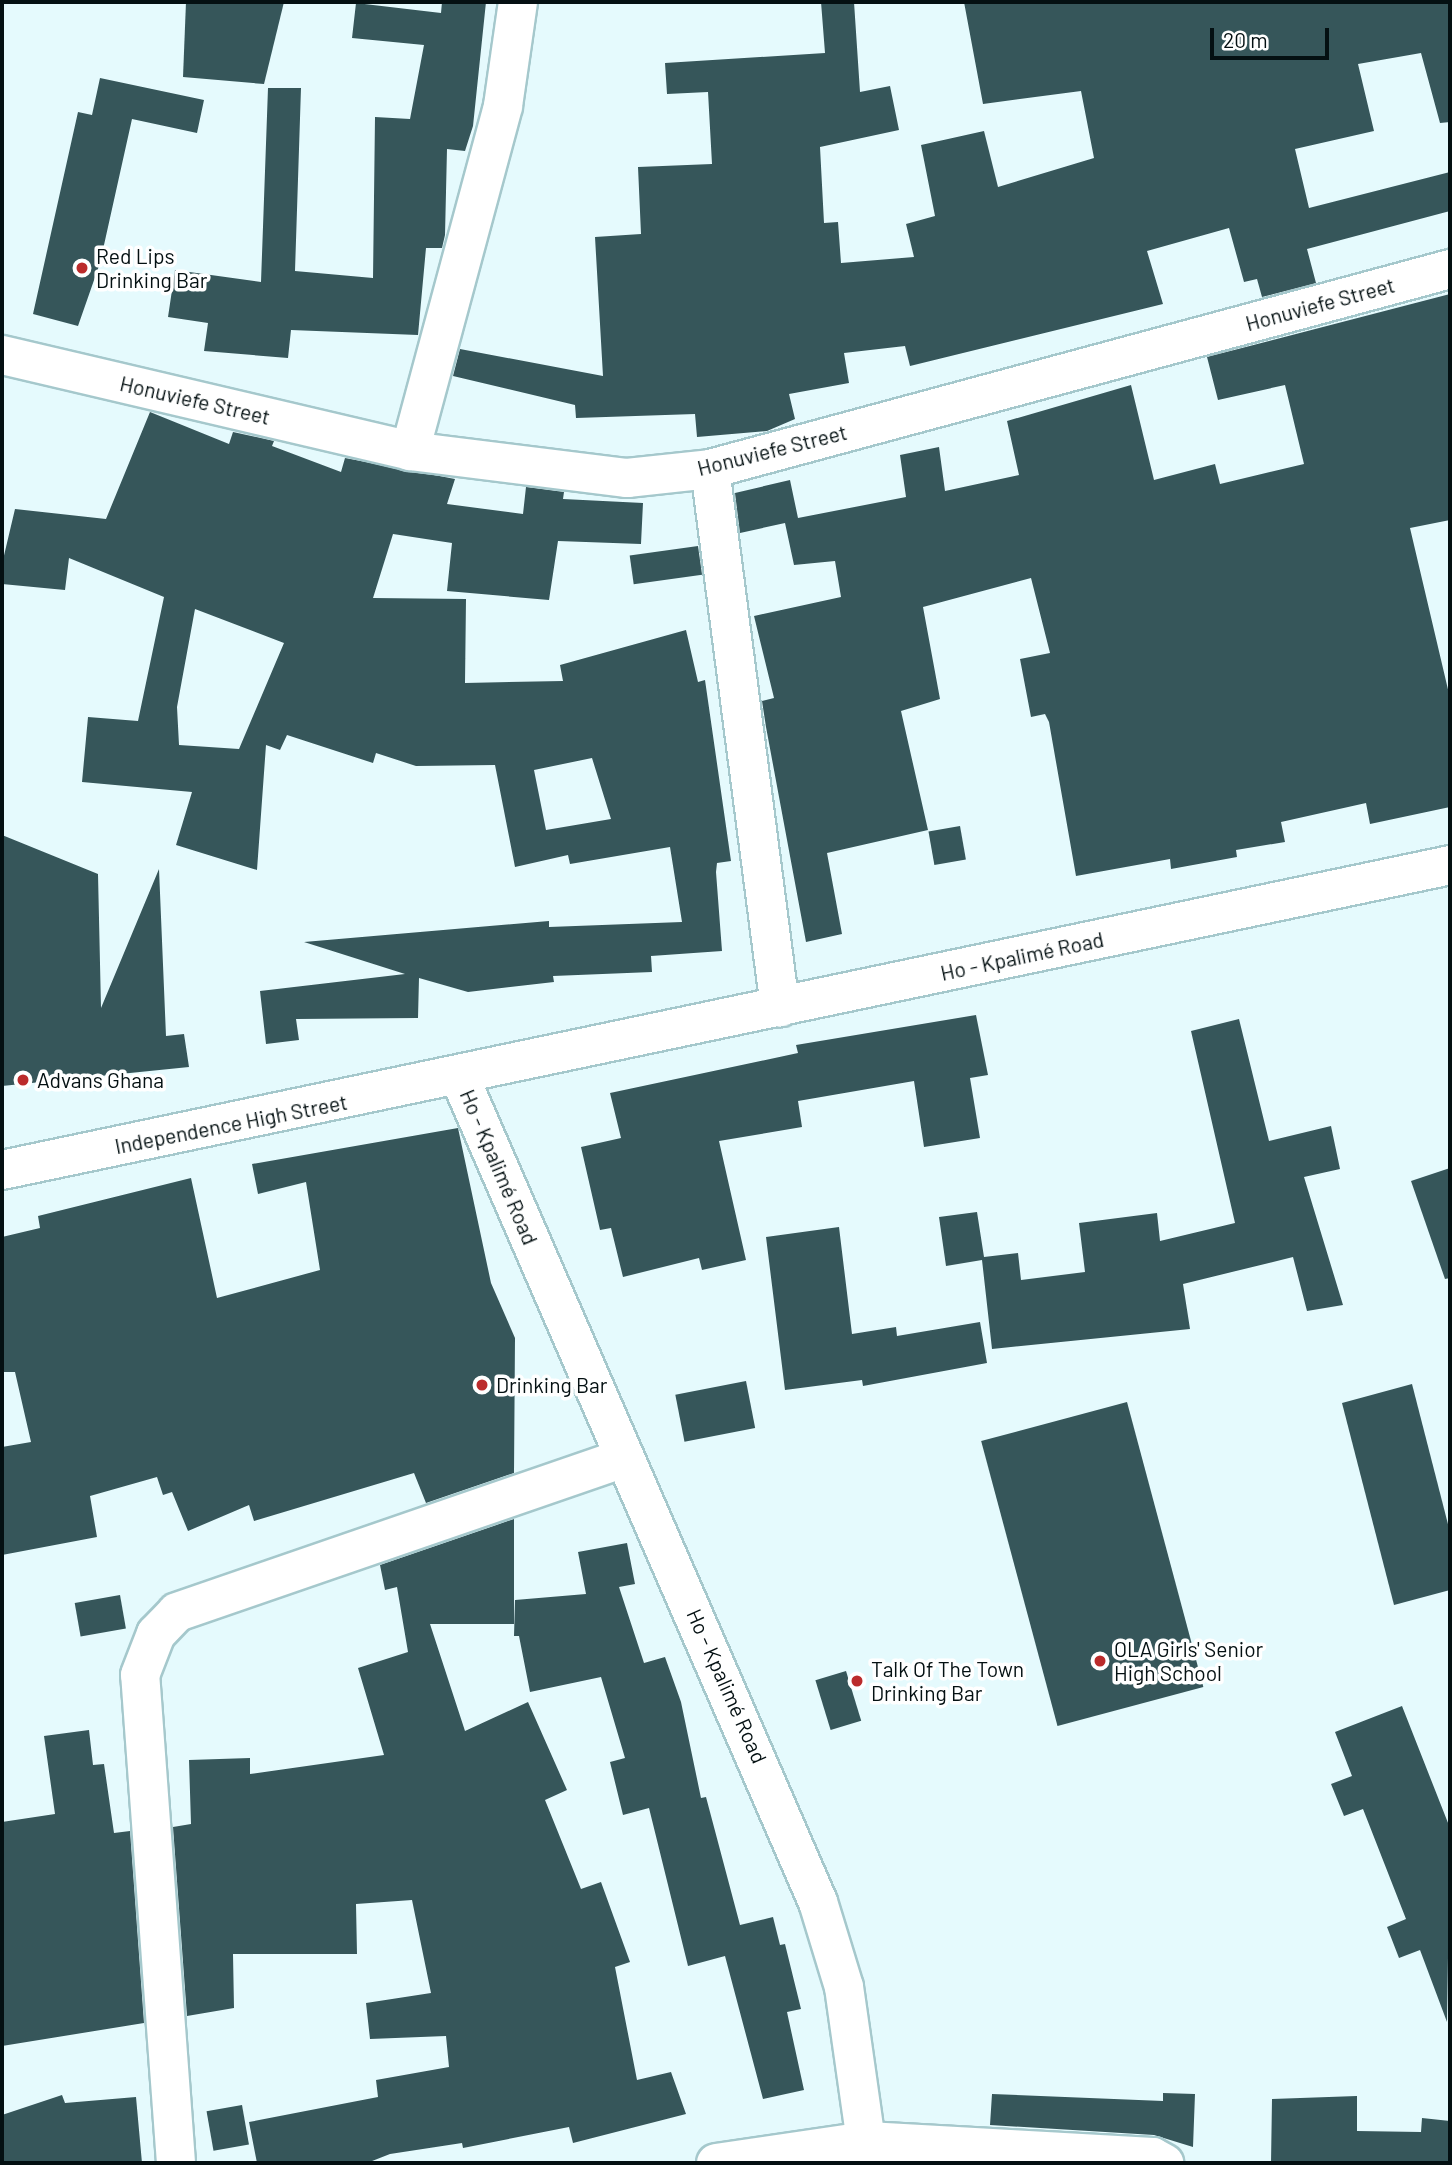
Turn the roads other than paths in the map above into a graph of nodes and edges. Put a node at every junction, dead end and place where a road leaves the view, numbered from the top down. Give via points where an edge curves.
1 (519, 2) edge
2 (1450, 269) edge
3 (2, 355) edge
4 (410, 451) junction
5 (710, 469) junction
6 (1450, 865) edge
7 (780, 1007) junction
8 (460, 1078) junction
9 (2, 1170) edge
10 (624, 1458) junction
11 (868, 2152) edge
12 (176, 2163) edge
13 (716, 2163) edge
14 (1164, 2163) edge

1 - 4 street via 503,106
2 - 5 street, Honuviefe Street
3 - 4 street, Honuviefe Street
4 - 5 street, Honuviefe Street via 615,477
5 - 7 street
6 - 7 street, Ho - Kpalimé Road
7 - 8 street, Ho - Kpalimé Road
8 - 9 street, Independence High Street
8 - 10 street, Ho - Kpalimé Road
10 - 11 street, Ho - Kpalimé Road via 818,1902 844,1987
10 - 12 street via 177,1612 156,1634 140,1675
11 - 13 street
11 - 14 street via 1153,2157

